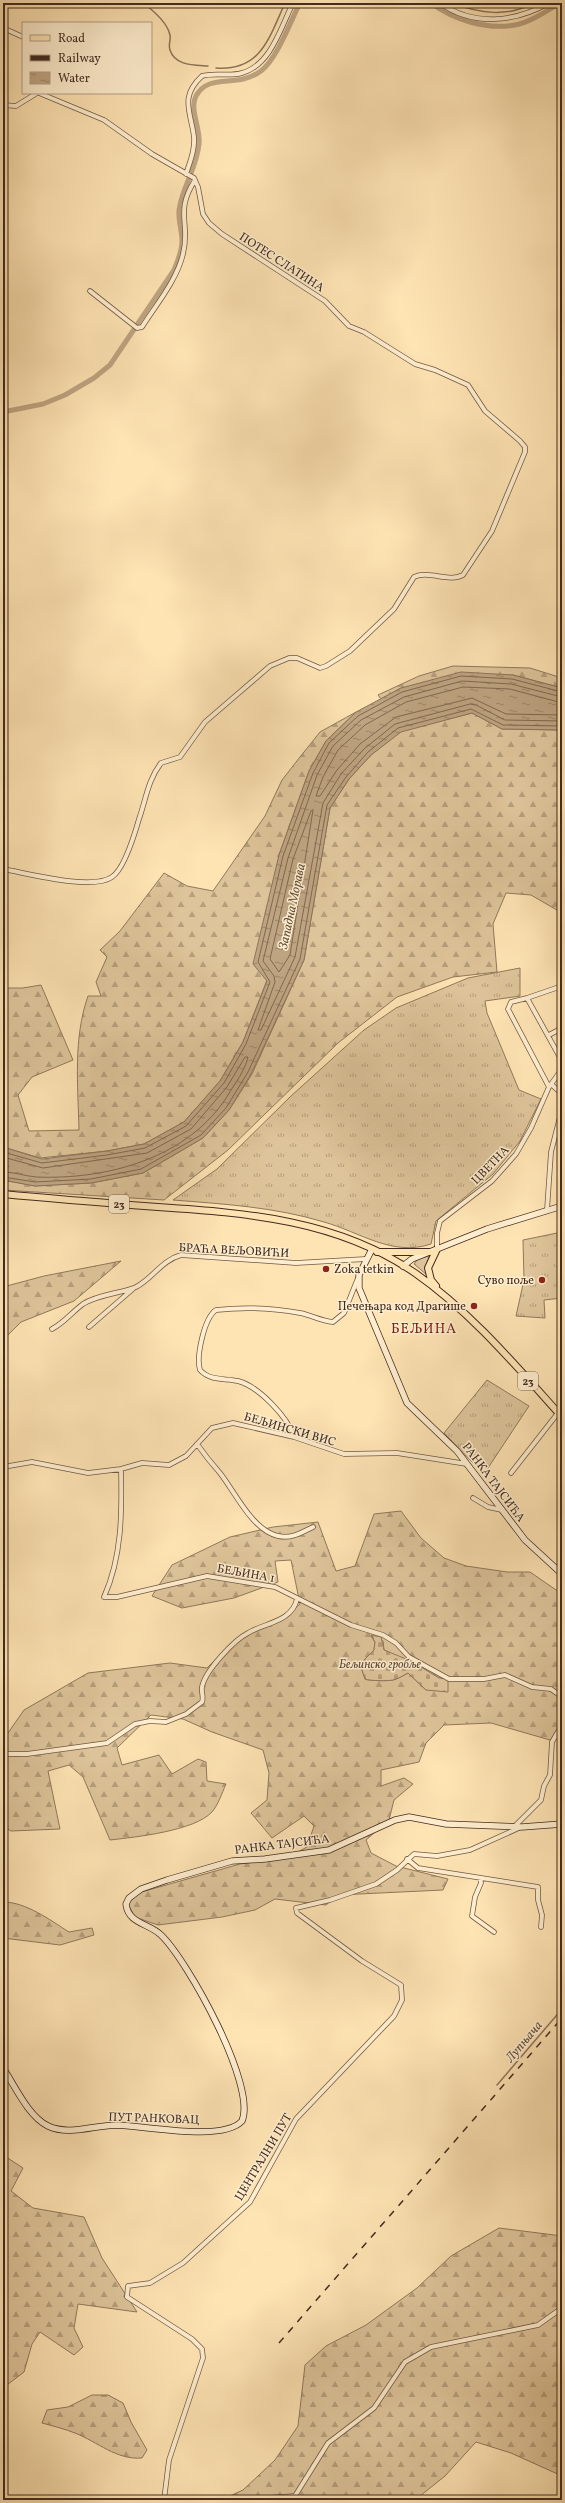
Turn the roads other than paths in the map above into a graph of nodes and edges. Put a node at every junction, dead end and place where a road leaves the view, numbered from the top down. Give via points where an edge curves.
1 (293, 3) edge
2 (440, 3) edge
3 (549, 3) edge
4 (3, 28) edge
5 (22, 37) edge
6 (36, 94) edge
7 (40, 94) edge
8 (3, 105) edge
9 (186, 174) junction
10 (194, 179) junction
11 (90, 291) dead end
12 (3, 869) edge
13 (562, 986) edge
14 (527, 998) junction
15 (562, 1028) edge
16 (549, 1035) junction
17 (562, 1061) edge
18 (562, 1069) edge
19 (550, 1085) junction
20 (562, 1094) edge
21 (562, 1109) edge
22 (3, 1194) edge
23 (562, 1206) edge
24 (547, 1210) junction
25 (437, 1249) junction
26 (375, 1250) junction
27 (429, 1252) junction
28 (366, 1259) junction
29 (403, 1266) junction
30 (358, 1278) junction
31 (136, 1286) junction
32 (441, 1294) junction
33 (89, 1327) dead end
34 (52, 1329) dead end
35 (560, 1415) edge
36 (294, 1438) junction
37 (197, 1444) junction
38 (469, 1464) junction
39 (3, 1467) edge
40 (121, 1469) junction
41 (510, 1474) dead end
42 (473, 1498) dead end
43 (502, 1510) junction
44 (313, 1527) dead end
45 (562, 1574) edge
46 (297, 1599) junction
47 (562, 1698) edge
48 (562, 1725) edge
49 (3, 1754) edge
50 (562, 1824) edge
51 (515, 1826) junction
52 (522, 1827) junction
53 (407, 1860) junction
54 (480, 1878) junction
55 (126, 1904) joint
56 (541, 1927) dead end
57 (494, 1932) dead end
58 (3, 2068) edge
59 (562, 2308) edge
60 (164, 2500) edge
61 (242, 2500) edge

1 - 9 street via 269,52 261,62 242,73 202,76 192,88 187,103 194,138
2 - 3 street via 457,12 486,19 517,17
4 - 5 street
6 - 8 street via 16,106
7 - 9 street via 104,120
9 - 10 street
10 - 11 street via 183,206 185,244 181,263 142,327 137,328
10 - 12 street, ПОТЕС СЛАТИНА via 202,214 222,234 325,302 349,326 364,332 415,364 468,385 485,411 525,447 521,463 492,531 463,574 450,577 420,574 414,577 394,608 366,637 338,659 320,668 297,658 281,660 206,722 180,756 165,760 154,772 149,783 139,819 124,857 112,877 105,880 73,882
13 - 14 street
14 - 16 street
14 - 19 street via 511,1002 508,1009
15 - 16 street
16 - 17 street
18 - 19 street, ЦВЕТНА
19 - 20 street
19 - 25 street, ЦВЕТНА via 516,1154 492,1181 440,1221
21 - 24 street via 551,1152
22 - 26 main road, 23 via 246,1214 311,1226
23 - 24 street
24 - 25 street via 487,1229
25 - 27 street
25 - 32 main road via 428,1268 431,1280
26 - 27 main road
26 - 28 street
26 - 29 main road, 23
27 - 29 street via 409,1260
28 - 30 street
28 - 31 street, БРАЋА ВЕЉОВИЋИ via 296,1263 180,1255 173,1257
29 - 32 main road, 23
30 - 36 street via 344,1313 333,1322 301,1313 249,1310 216,1310 208,1319 199,1360 200,1370 207,1376 238,1382 259,1392 287,1423
30 - 38 street, РАНКА ТАЈСИЋА via 365,1304 407,1403
31 - 33 street
31 - 34 street, БРАЋА ВЕЉОВИЋИ via 84,1304
32 - 35 main road, 23 via 478,1328
35 - 41 street
36 - 37 street, БЕЉИНСКИ ВИС via 245,1425 225,1424 212,1428
36 - 38 street, БЕЉИНСКИ ВИС via 344,1454 397,1453
37 - 40 street, БЕЉИНСКИ ВИС via 186,1456 169,1465 142,1463
37 - 44 street via 233,1494 266,1532 293,1537
38 - 43 street, РАНКА ТАЈСИЋА
39 - 40 street, БЕЉИНСКИ ВИС via 32,1462 88,1472
40 - 46 street, БЕЉИНА 1 via 119,1540 116,1562 104,1597 117,1597 207,1576 275,1587
42 - 43 street via 488,1507
43 - 45 street, РАНКА ТАЈСИЋА via 525,1540
46 - 47 street via 351,1625 383,1636 396,1643 409,1657 449,1679 484,1679 504,1675 532,1687 551,1689
46 - 49 street via 296,1604 284,1617 246,1634 223,1655 202,1687 202,1702 186,1714 166,1722 150,1721 135,1724 107,1743 27,1754
48 - 51 street via 552,1742 550,1775 536,1807 523,1816
50 - 52 street, РАНКА ТАЈСИЋА
51 - 52 street, РАНКА ТАЈСИЋА
51 - 55 street, РАНКА ТАЈСИЋА via 446,1824 409,1817 396,1820 329,1850 232,1861 167,1880 141,1889 129,1898
52 - 53 street, РАНКА ТАЈСИЋА via 470,1850 437,1856 414,1854
53 - 54 street via 418,1868
53 - 60 street, ЦЕНТРАЛНИ ПУТ via 376,1884 330,1900 298,1906 295,1910 362,1961 401,1986 402,2000 394,2016 296,2119 250,2202 183,2263 150,2283 128,2286 127,2297 202,2349 203,2358 169,2460
54 - 56 street via 538,1887
54 - 57 street via 481,1883 474,1897 472,1916
55 - 58 street, ПУТ РАНКОВАЦ via 131,1916 161,1935 193,1978 234,2066 245,2102 242,2121 237,2126 226,2129 190,2131 125,2126 70,2130 55,2128 45,2124 35,2115
59 - 61 street via 538,2325 431,2347 417,2354 405,2362 374,2408 328,2443 294,2496

